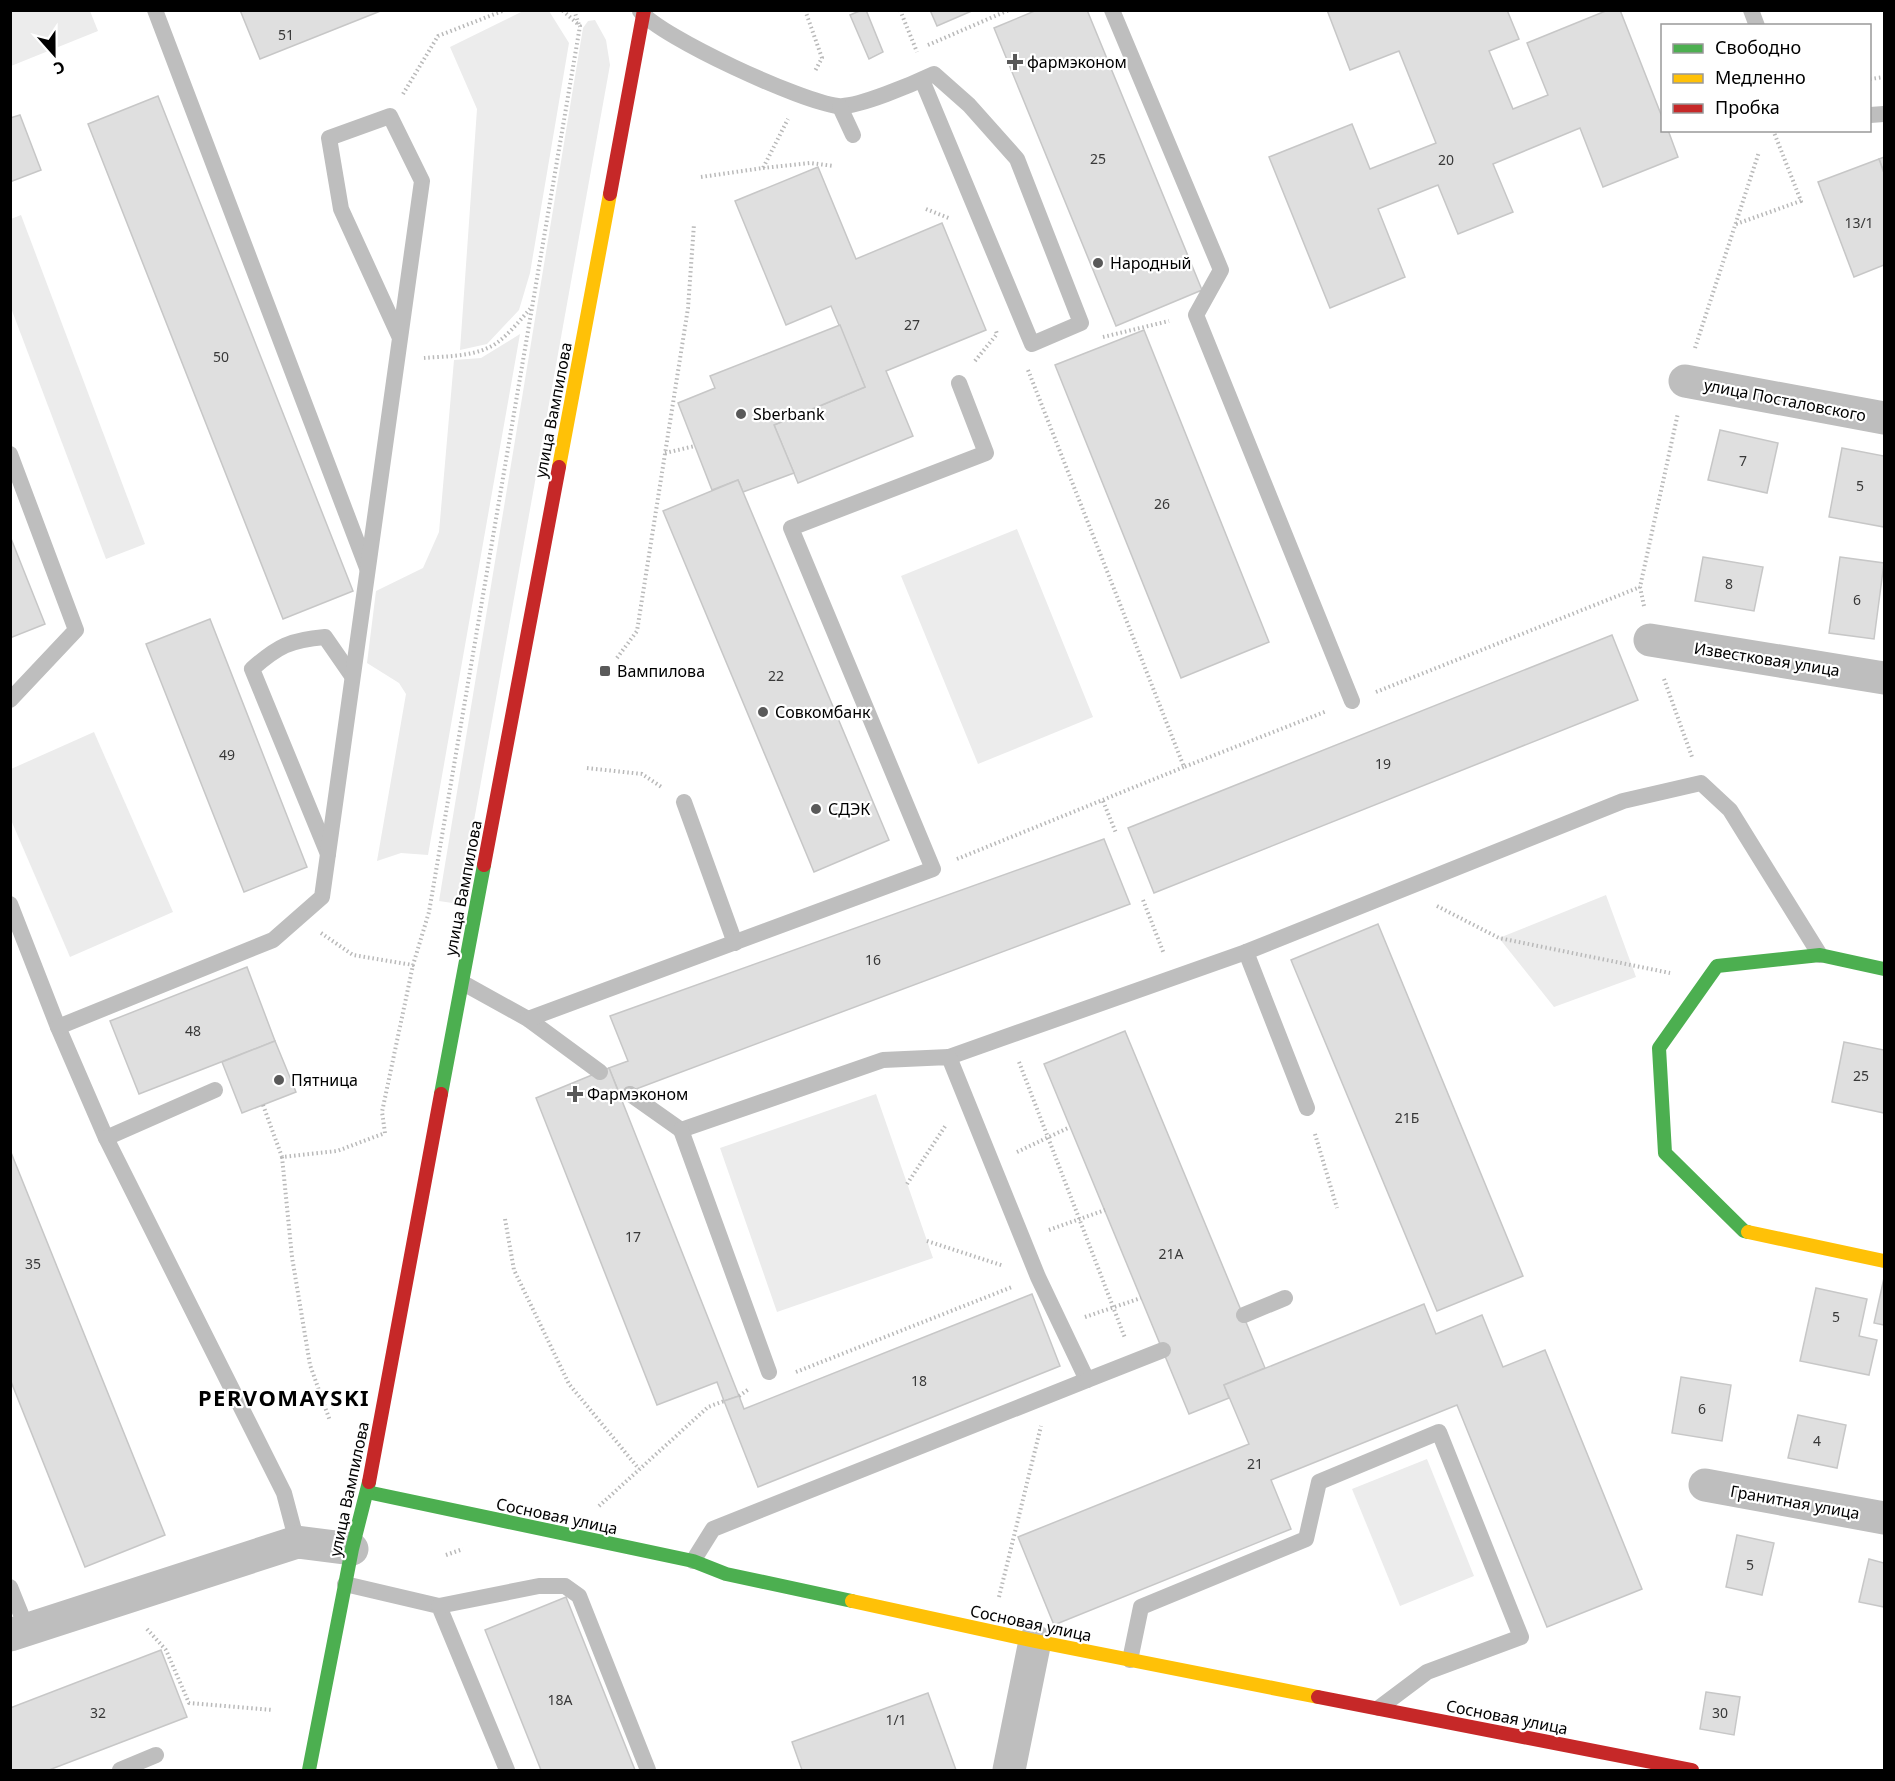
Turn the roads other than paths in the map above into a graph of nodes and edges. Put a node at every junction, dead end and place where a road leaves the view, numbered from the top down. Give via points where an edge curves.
1 (155, 10) edge
2 (1112, 10) edge
3 (642, 12) edge
4 (928, 77) junction
5 (840, 107) junction
6 (853, 135) dead end
7 (400, 338) junction
8 (1684, 381) road end
9 (959, 383) road end
10 (1884, 418) edge
11 (10, 454) edge
12 (368, 570) junction
13 (1650, 640) road end
14 (352, 676) junction
15 (1884, 678) edge
16 (10, 700) edge
17 (1352, 701) road end
18 (684, 802) road end
19 (328, 854) junction
20 (10, 904) edge
21 (735, 943) junction
22 (1246, 952) junction
23 (1820, 955) junction
24 (1884, 969) edge
25 (463, 982) junction
26 (528, 1019) junction
27 (58, 1027) junction
28 (949, 1057) junction
29 (600, 1072) dead end
30 (215, 1090) dead end
31 (630, 1094) dead end
32 (1307, 1107) road end
33 (681, 1131) junction
34 (106, 1138) junction
35 (1884, 1261) edge
36 (1285, 1298) dead end
37 (1244, 1315) dead end
38 (1163, 1350) dead end
39 (769, 1372) road end
40 (1087, 1380) junction
41 (1705, 1485) dead end
42 (367, 1492) junction
43 (1884, 1518) edge
44 (297, 1542) junction
45 (352, 1549) junction
46 (693, 1561) junction
47 (345, 1584) junction
48 (10, 1587) edge
49 (439, 1606) junction
50 (19, 1632) edge
51 (1035, 1641) junction
52 (1130, 1660) junction
53 (1378, 1709) junction
54 (156, 1755) dead end
55 (120, 1770) edge
56 (309, 1770) edge
57 (507, 1770) edge
58 (648, 1770) edge
59 (1009, 1770) edge
60 (1692, 1770) edge

1 - 12 lane
2 - 17 lane via 1221,270 1196,315
3 - 5 lane via 705,53 801,95
3 - 25 street, улица Вампилова
4 - 4 lane via 969,105 1017,159 1081,323 1032,344
4 - 5 lane
5 - 6 lane
7 - 7 lane via 422,181 390,116 329,138 341,209
7 - 12 lane
8 - 10 street, улица Посталовского
9 - 21 lane via 986,453 791,528 933,869
11 - 16 lane via 76,630
12 - 14 lane
13 - 15 street, Известковая улица
14 - 19 lane
14 - 19 lane via 325,637 298,639 275,648 252,669
18 - 21 lane
19 - 27 lane via 322,897 273,940
20 - 27 lane
21 - 26 lane
22 - 23 lane via 1623,801 1701,783 1730,810
22 - 28 lane
22 - 32 lane
23 - 24 street
23 - 35 street via 1717,966 1659,1048 1665,1154 1744,1231
25 - 26 lane
25 - 42 street, улица Вампилова
26 - 29 lane
27 - 34 lane
28 - 33 lane via 883,1060
28 - 40 lane via 1038,1277
30 - 34 lane
31 - 33 lane
33 - 39 lane
34 - 44 lane via 284,1493
36 - 37 lane
38 - 40 lane
40 - 46 lane via 713,1529
41 - 43 street, Гранитная улица
42 - 45 street, улица Вампилова
42 - 46 street, Сосновая улица
44 - 45 street
44 - 50 street
45 - 47 street, улица Вампилова
46 - 51 street, Сосновая улица via 726,1574
47 - 49 lane
47 - 56 street, улица Вампилова
48 - 50 lane
49 - 57 lane
49 - 58 lane via 539,1586 564,1586 579,1596
51 - 52 street, Сосновая улица
51 - 59 street
52 - 53 street, Сосновая улица
52 - 53 lane via 1141,1607 1306,1539 1319,1482 1439,1432 1521,1637 1427,1672
53 - 60 street, Сосновая улица
54 - 55 lane

